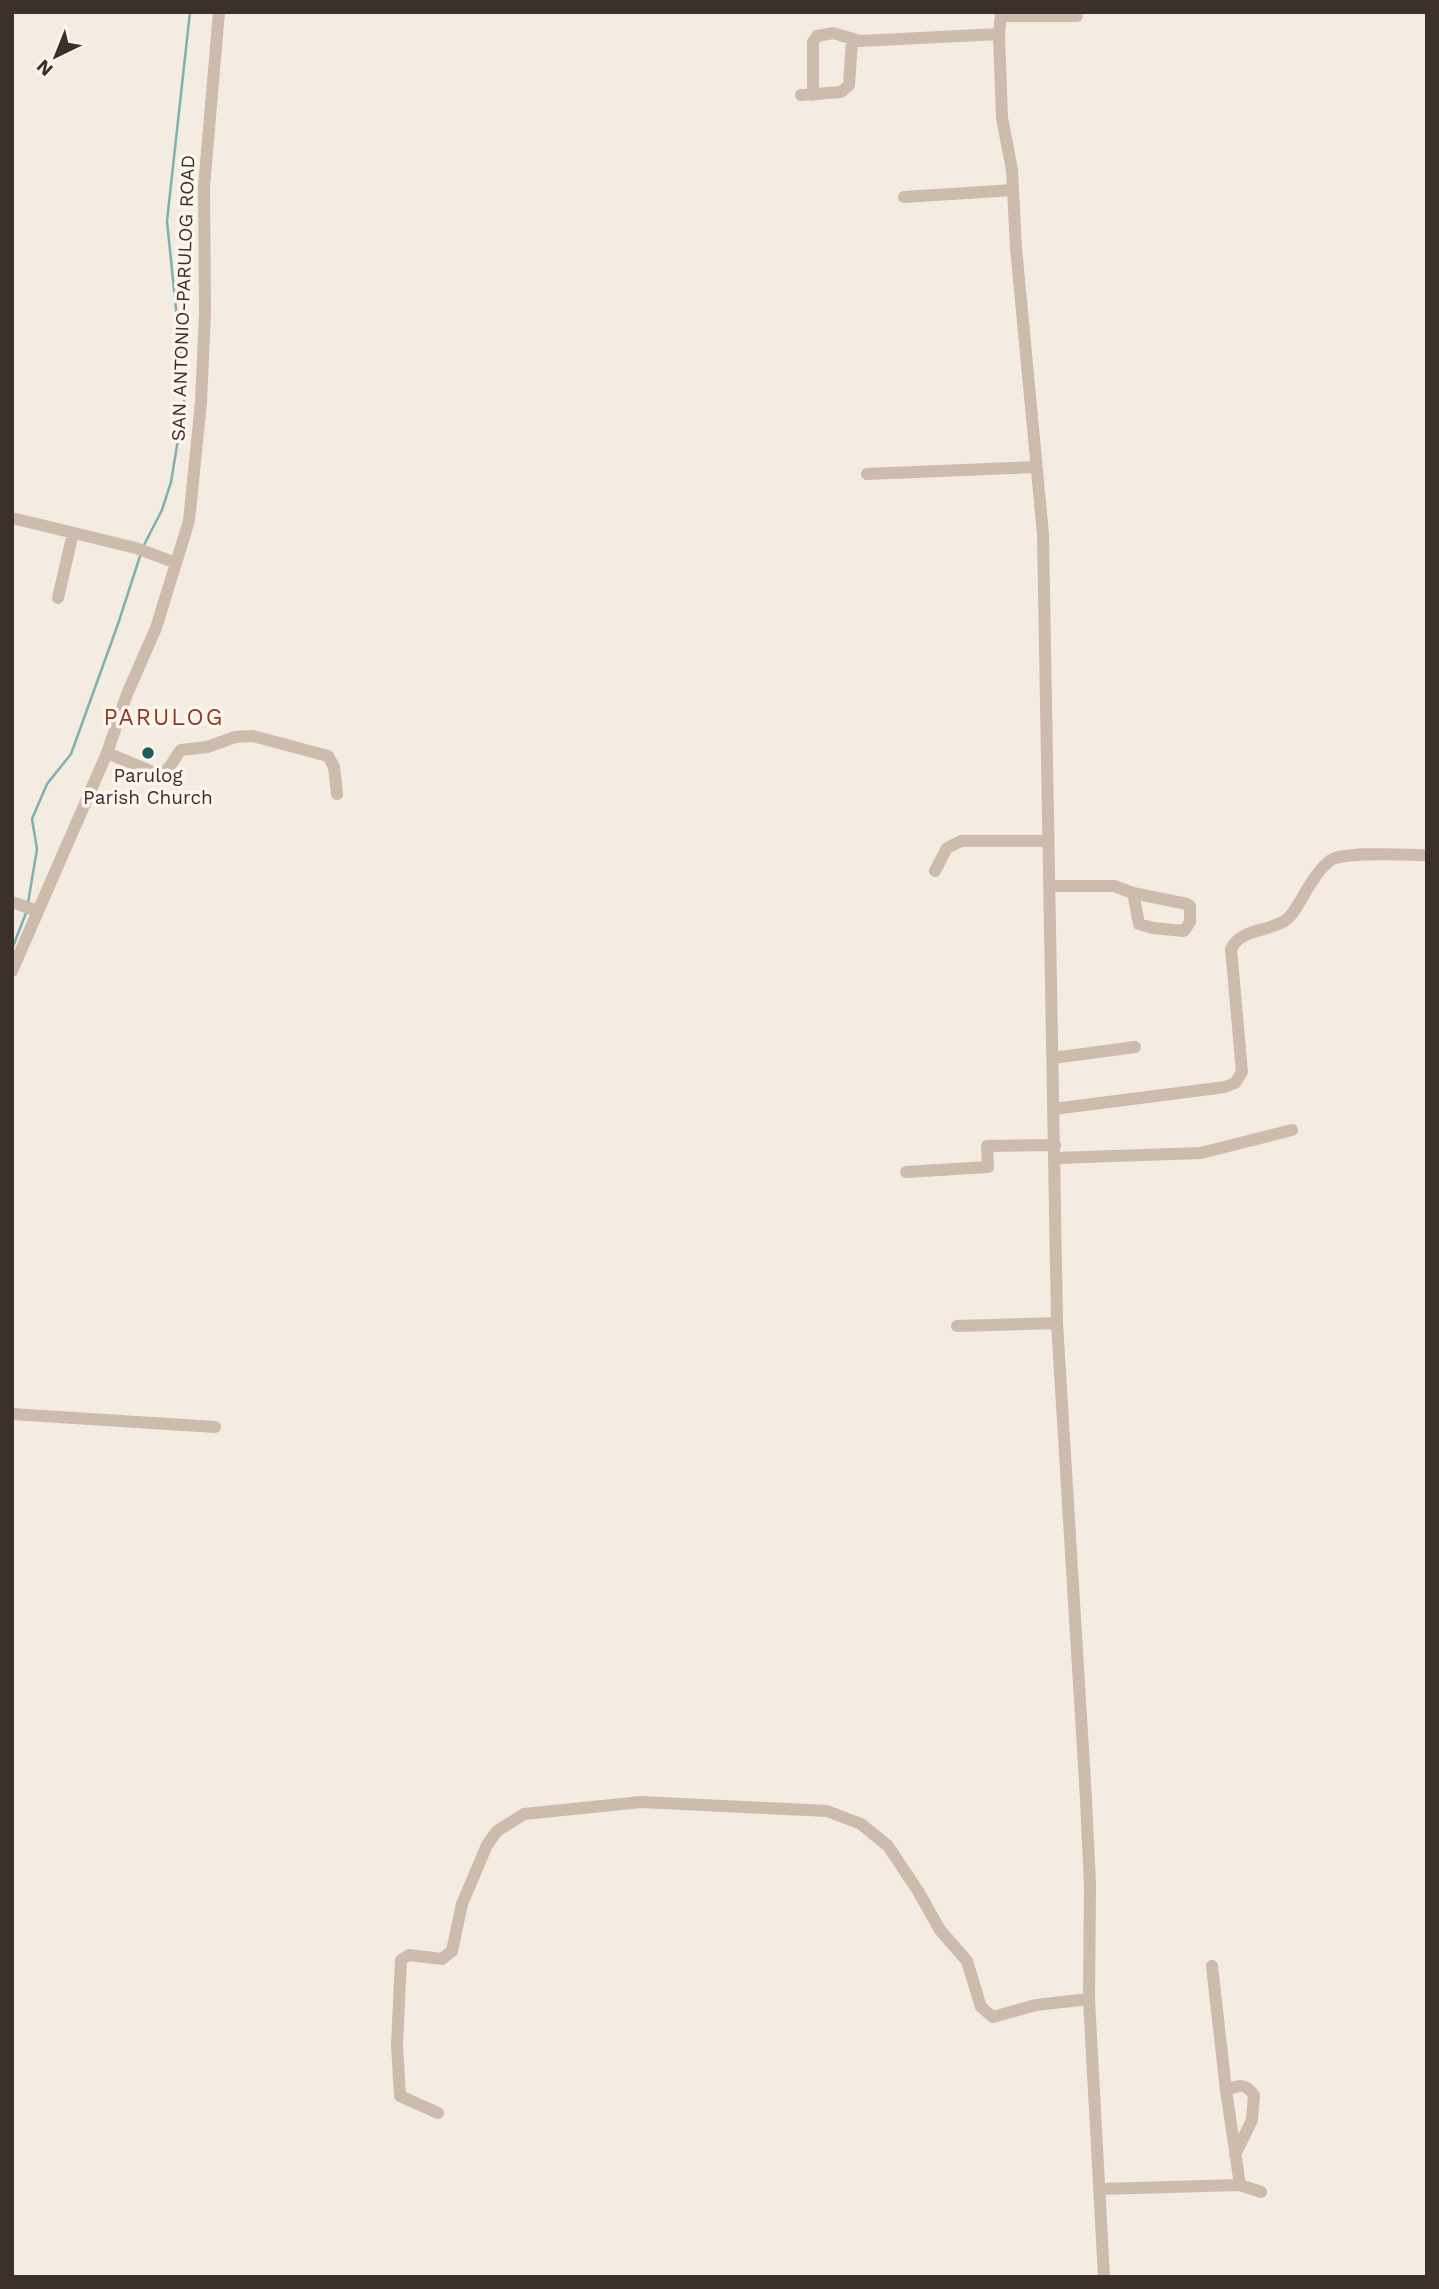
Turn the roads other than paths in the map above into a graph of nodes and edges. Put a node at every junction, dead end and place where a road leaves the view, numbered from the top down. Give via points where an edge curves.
1 (219, 12) edge
2 (1001, 14) edge
3 (1077, 16) dead end
4 (999, 34) junction
5 (852, 40) junction
6 (1013, 190) junction
7 (904, 197) dead end
8 (1035, 467) junction
9 (867, 474) dead end
10 (12, 518) edge
11 (73, 533) junction
12 (176, 562) junction
13 (58, 598) dead end
14 (107, 753) junction
15 (337, 794) dead end
16 (1048, 841) junction
17 (1427, 855) edge
18 (935, 870) dead end
19 (1049, 886) junction
20 (1133, 893) junction
21 (27, 907) edge
22 (12, 971) edge
23 (1135, 1047) dead end
24 (1053, 1058) junction
25 (1054, 1109) junction
26 (1292, 1130) dead end
27 (1056, 1151) junction
28 (906, 1172) dead end
29 (1057, 1323) junction
30 (957, 1326) dead end
31 (12, 1414) edge
32 (215, 1427) dead end
33 (1212, 1966) dead end
34 (1089, 1999) junction
35 (1226, 2090) junction
36 (438, 2113) dead end
37 (1235, 2155) junction
38 (1240, 2185) junction
39 (1100, 2189) junction
40 (1261, 2192) dead end
41 (1104, 2277) edge

1 - 12 street, SAN ANTONIO-PARULOG ROAD via 204,187 201,401 188,521
2 - 3 street
2 - 4 street
4 - 5 street
4 - 6 street via 1002,118
5 - 5 street via 833,33 815,38 807,95 846,90
6 - 7 street
6 - 8 street
8 - 9 street
8 - 16 street via 1043,534
10 - 11 street
11 - 12 street
11 - 13 street
12 - 14 street, SAN ANTONIO-PARULOG ROAD via 156,628
14 - 15 street via 158,774 168,769 181,750 253,736 328,755
14 - 21 street, SAN ANTONIO-PARULOG ROAD
16 - 18 street via 961,841 947,848
16 - 19 street
17 - 25 street via 1348,855 1332,860 1288,919 1235,942 1231,949 1242,1072 1235,1083
19 - 20 street via 1114,886
19 - 24 street
20 - 20 street via 1139,924 1188,928 1187,904
21 - 22 street, SAN ANTONIO-PARULOG ROAD
23 - 24 street
24 - 25 street
25 - 27 street
26 - 27 street via 1201,1153
27 - 28 street via 987,1146 988,1167
27 - 29 street
29 - 30 street
29 - 34 street via 1086,1799
31 - 32 street
33 - 35 street
34 - 36 street via 1036,2005 992,2017 981,2007 967,1961 940,1930 888,1846 861,1824 827,1811 641,1802 524,1814 497,1831 486,1845 462,1904 452,1951 442,1959 409,1955 401,1960 400,2096
34 - 39 street
35 - 37 street
35 - 37 street via 1248,2087 1254,2095 1252,2120
37 - 38 street
38 - 39 street
38 - 40 street
39 - 41 street

